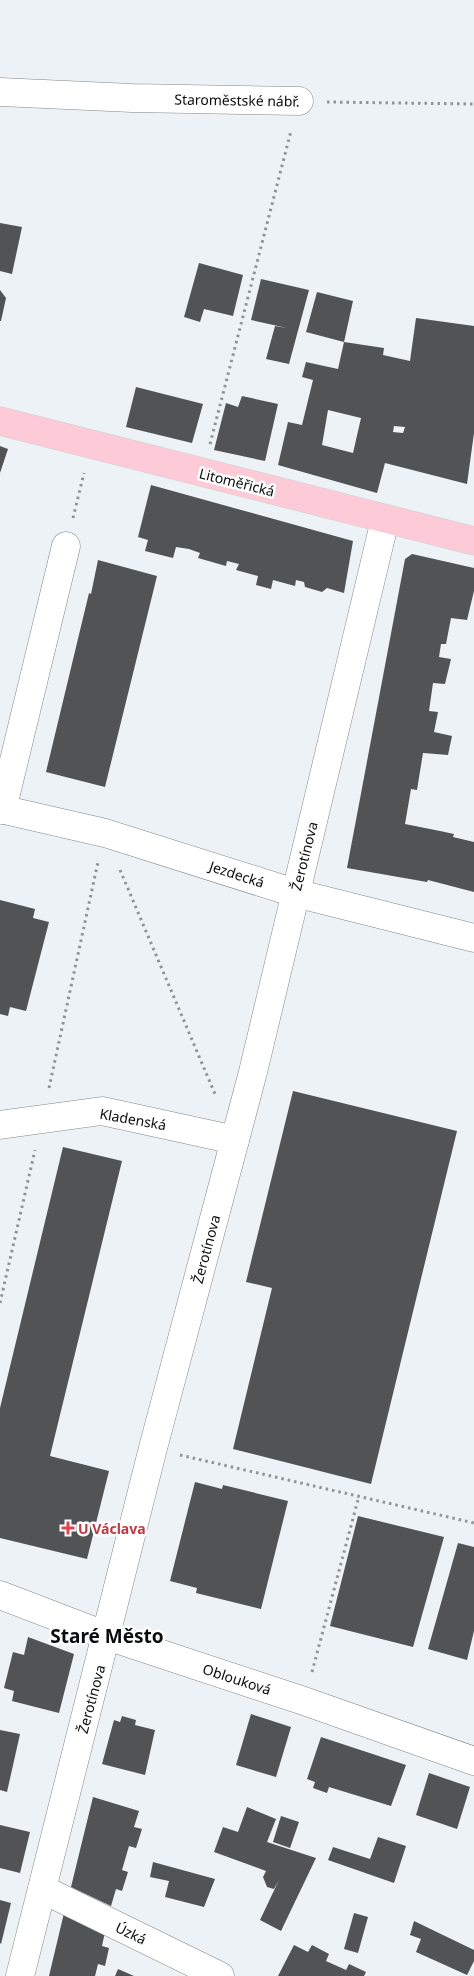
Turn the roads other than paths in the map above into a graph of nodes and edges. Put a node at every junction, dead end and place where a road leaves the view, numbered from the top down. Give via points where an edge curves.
1 (0, 92) edge
2 (299, 101) road end
3 (0, 421) edge
4 (385, 520) junction
5 (474, 541) edge
6 (66, 546) road end
7 (1, 809) edge
8 (295, 894) junction
9 (474, 938) edge
10 (0, 1126) edge
11 (234, 1140) junction
12 (0, 1596) edge
13 (107, 1636) junction
14 (474, 1761) edge
15 (42, 1890) junction
16 (20, 1976) edge
17 (220, 1976) edge

1 - 2 street, Staroměstské nábř.
3 - 4 main road, Litoměřická
4 - 5 main road, Litoměřická
4 - 8 street, Žerotínova
6 - 7 street
7 - 8 street, Jezdecká via 105,833
8 - 9 street, Jezdecká
8 - 11 street, Žerotínova
10 - 11 street, Kladenská via 102,1111
11 - 13 street, Žerotínova
12 - 13 street, Oblouková
13 - 14 street, Oblouková
13 - 15 street, Žerotínova
15 - 16 street, Žerotínova
15 - 17 street, Úzká

